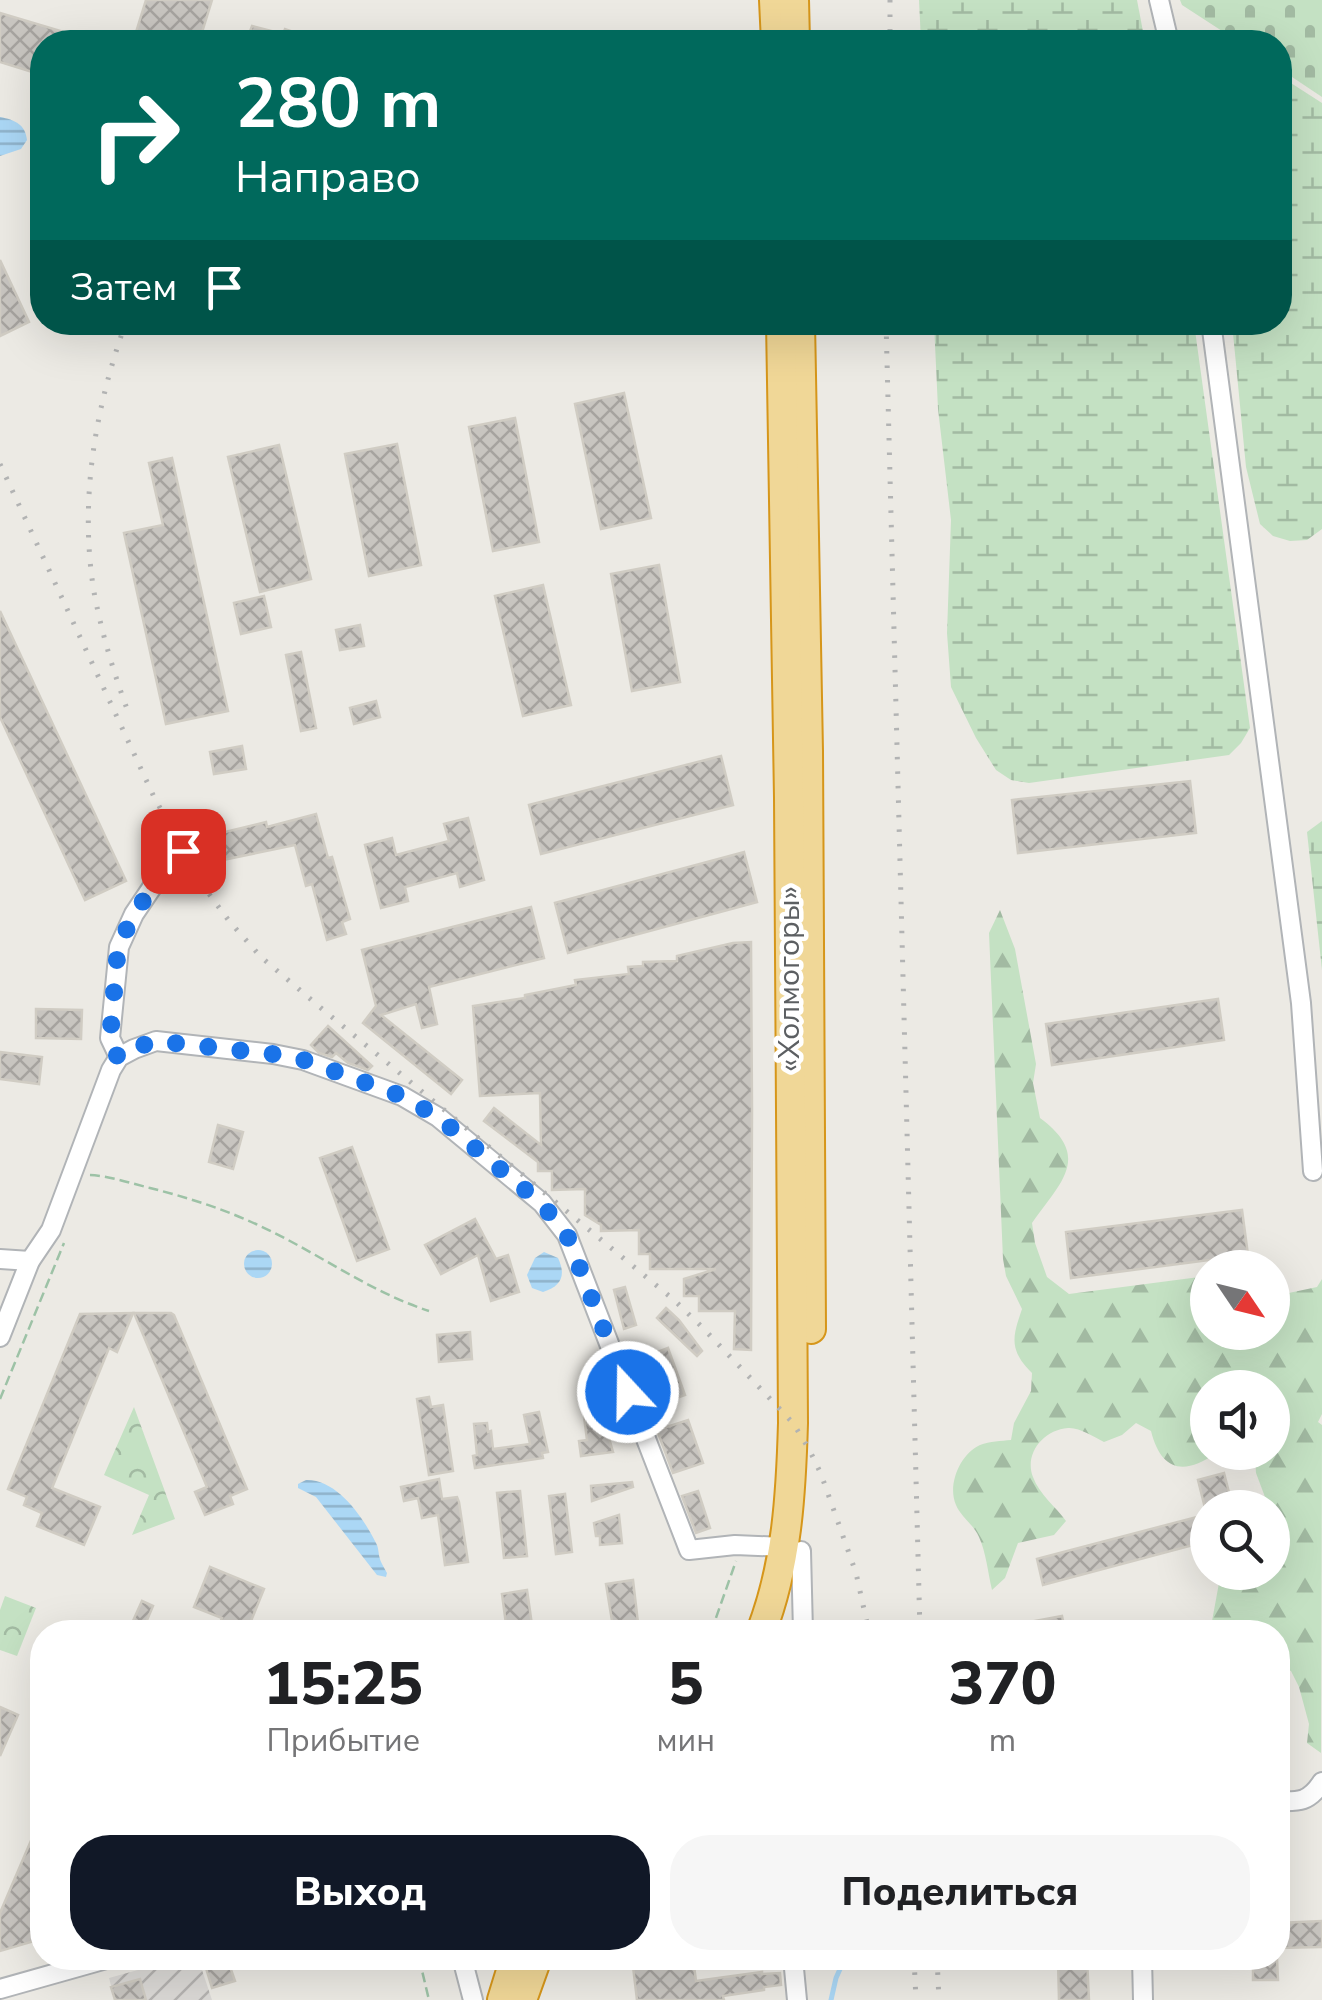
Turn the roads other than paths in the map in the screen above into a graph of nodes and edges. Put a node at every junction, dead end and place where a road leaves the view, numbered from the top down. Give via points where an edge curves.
1 (774, 0) edge
2 (794, 0) edge
3 (1159, 0) edge
4 (775, 30) edge
5 (795, 30) edge
6 (1166, 30) edge
7 (781, 335) edge
8 (800, 335) edge
9 (1213, 335) edge
10 (183, 851) dead end
11 (118, 1058) junction
12 (1313, 1171) dead end
13 (0, 1259) edge
14 (30, 1261) junction
15 (0, 1337) edge
16 (793, 1549) junction
17 (766, 1620) edge
18 (785, 1620) edge
19 (802, 1620) edge
20 (1322, 1782) edge
21 (1290, 1802) edge
22 (67, 1970) edge
23 (465, 1970) edge
24 (511, 1970) edge
25 (533, 1970) edge
26 (795, 1970) edge
27 (1142, 1970) edge
28 (0, 1989) edge
29 (473, 2000) edge
30 (502, 2000) edge
31 (522, 2000) edge
32 (797, 2000) edge
33 (1142, 2000) edge

1 - 4 highway
2 - 5 highway
3 - 6 street
7 - 16 highway, «Холмогоры»
8 - 16 highway, «Холмогоры» via 811,1245 809,1484
9 - 12 street via 1301,1003
10 - 11 street via 134,914 118,947 110,1038
11 - 14 street via 51,1230
11 - 16 street via 156,1041 273,1054 402,1096 438,1117 542,1204 567,1235 689,1550
13 - 14 street
14 - 15 street
16 - 17 highway, «Холмогоры»
16 - 18 highway, «Холмогоры» via 794,1593
16 - 19 street
20 - 21 street via 1301,1802
22 - 28 street
23 - 29 street
24 - 30 highway
25 - 31 highway
26 - 32 street
27 - 33 street

